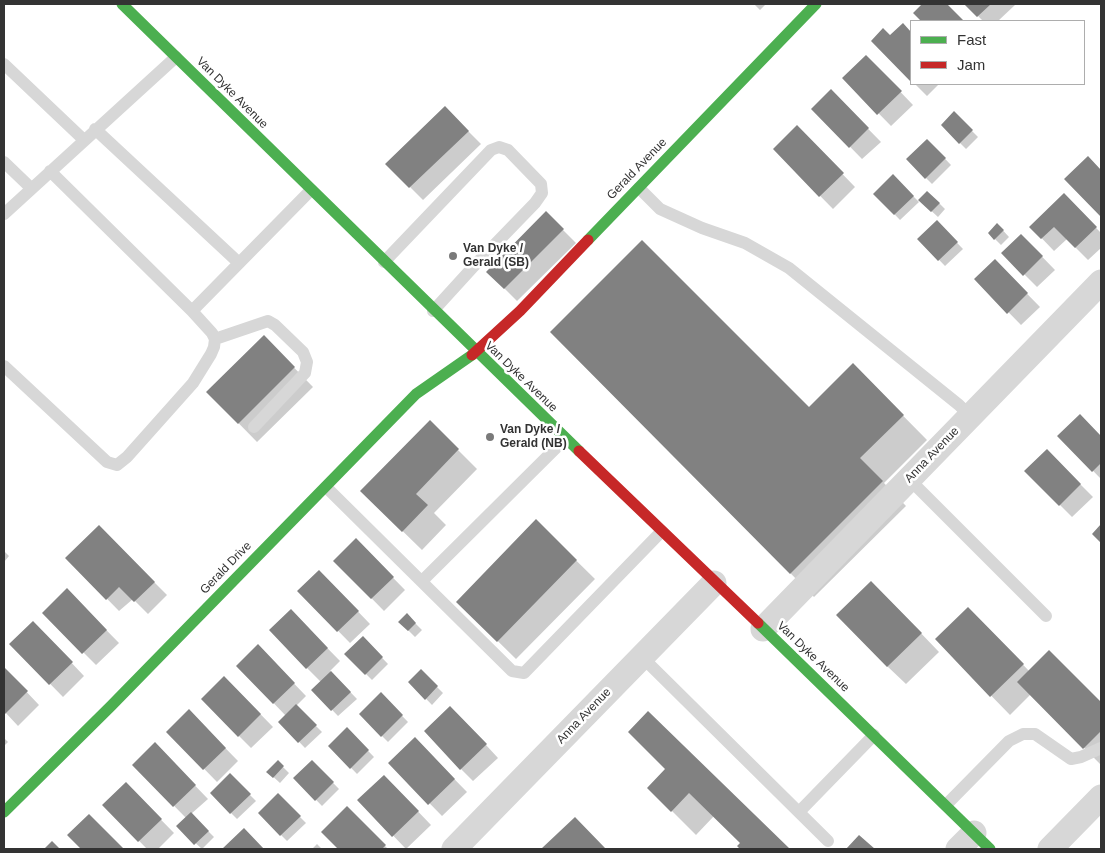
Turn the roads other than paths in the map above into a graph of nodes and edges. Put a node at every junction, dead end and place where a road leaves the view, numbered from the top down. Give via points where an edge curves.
1 (122, 4) edge
2 (816, 4) edge
3 (176, 57) junction
4 (4, 64) edge
5 (95, 129) junction
6 (84, 140) junction
7 (4, 162) edge
8 (50, 171) junction
9 (31, 188) junction
10 (638, 188) junction
11 (311, 190) junction
12 (4, 214) edge
13 (384, 262) junction
14 (239, 263) junction
15 (1101, 282) edge
16 (192, 311) junction
17 (433, 311) junction
18 (215, 339) junction
19 (476, 352) junction
20 (4, 366) edge
21 (970, 416) junction
22 (254, 427) dead end
23 (565, 439) junction
24 (908, 479) junction
25 (326, 487) junction
26 (661, 532) junction
27 (422, 581) junction
28 (714, 583) junction
29 (1046, 616) dead end
30 (763, 628) junction
31 (642, 657) junction
32 (874, 735) junction
33 (1101, 748) edge
34 (1101, 797) edge
35 (946, 805) junction
36 (4, 812) edge
37 (799, 812) junction
38 (828, 841) dead end
39 (974, 844) edge
40 (454, 849) edge
41 (1050, 849) edge

1 - 3 main road, Van Dyke Avenue
2 - 10 main road, Gerald Avenue
3 - 5 lane
3 - 11 main road, Van Dyke Avenue
4 - 6 lane
5 - 6 lane
5 - 14 lane
6 - 8 lane
7 - 9 lane
8 - 9 lane
8 - 16 lane
9 - 12 lane
10 - 19 main road, Gerald Avenue
10 - 21 lane via 660,209 745,243 789,268
11 - 13 main road, Van Dyke Avenue
11 - 14 lane
13 - 17 main road, Van Dyke Avenue
13 - 17 lane via 491,150 499,147 508,150 541,184 542,193
14 - 16 lane
15 - 21 street, Anna Avenue
16 - 18 lane
17 - 19 main road, Van Dyke Avenue
18 - 20 lane via 211,354 193,384 128,458 117,465 107,462
18 - 22 lane via 268,321 303,352 307,362 305,373
19 - 23 main road, Van Dyke Avenue
19 - 25 main road, Gerald Drive via 416,394
21 - 24 street, Anna Avenue
23 - 26 main road, Van Dyke Avenue
23 - 27 lane
24 - 29 lane
24 - 30 street, Anna Avenue
25 - 27 lane
25 - 36 main road, Gerald Drive
26 - 27 lane via 524,673 512,671
26 - 28 main road, Van Dyke Avenue
28 - 30 main road, Van Dyke Avenue
28 - 31 street, Anna Avenue
30 - 32 main road, Van Dyke Avenue
31 - 37 lane
31 - 40 street, Anna Avenue
32 - 35 main road, Van Dyke Avenue
32 - 37 lane
33 - 35 lane via 1071,759 1035,734 1023,734 1002,748
34 - 41 street
35 - 39 main road, Van Dyke Avenue
37 - 38 lane

